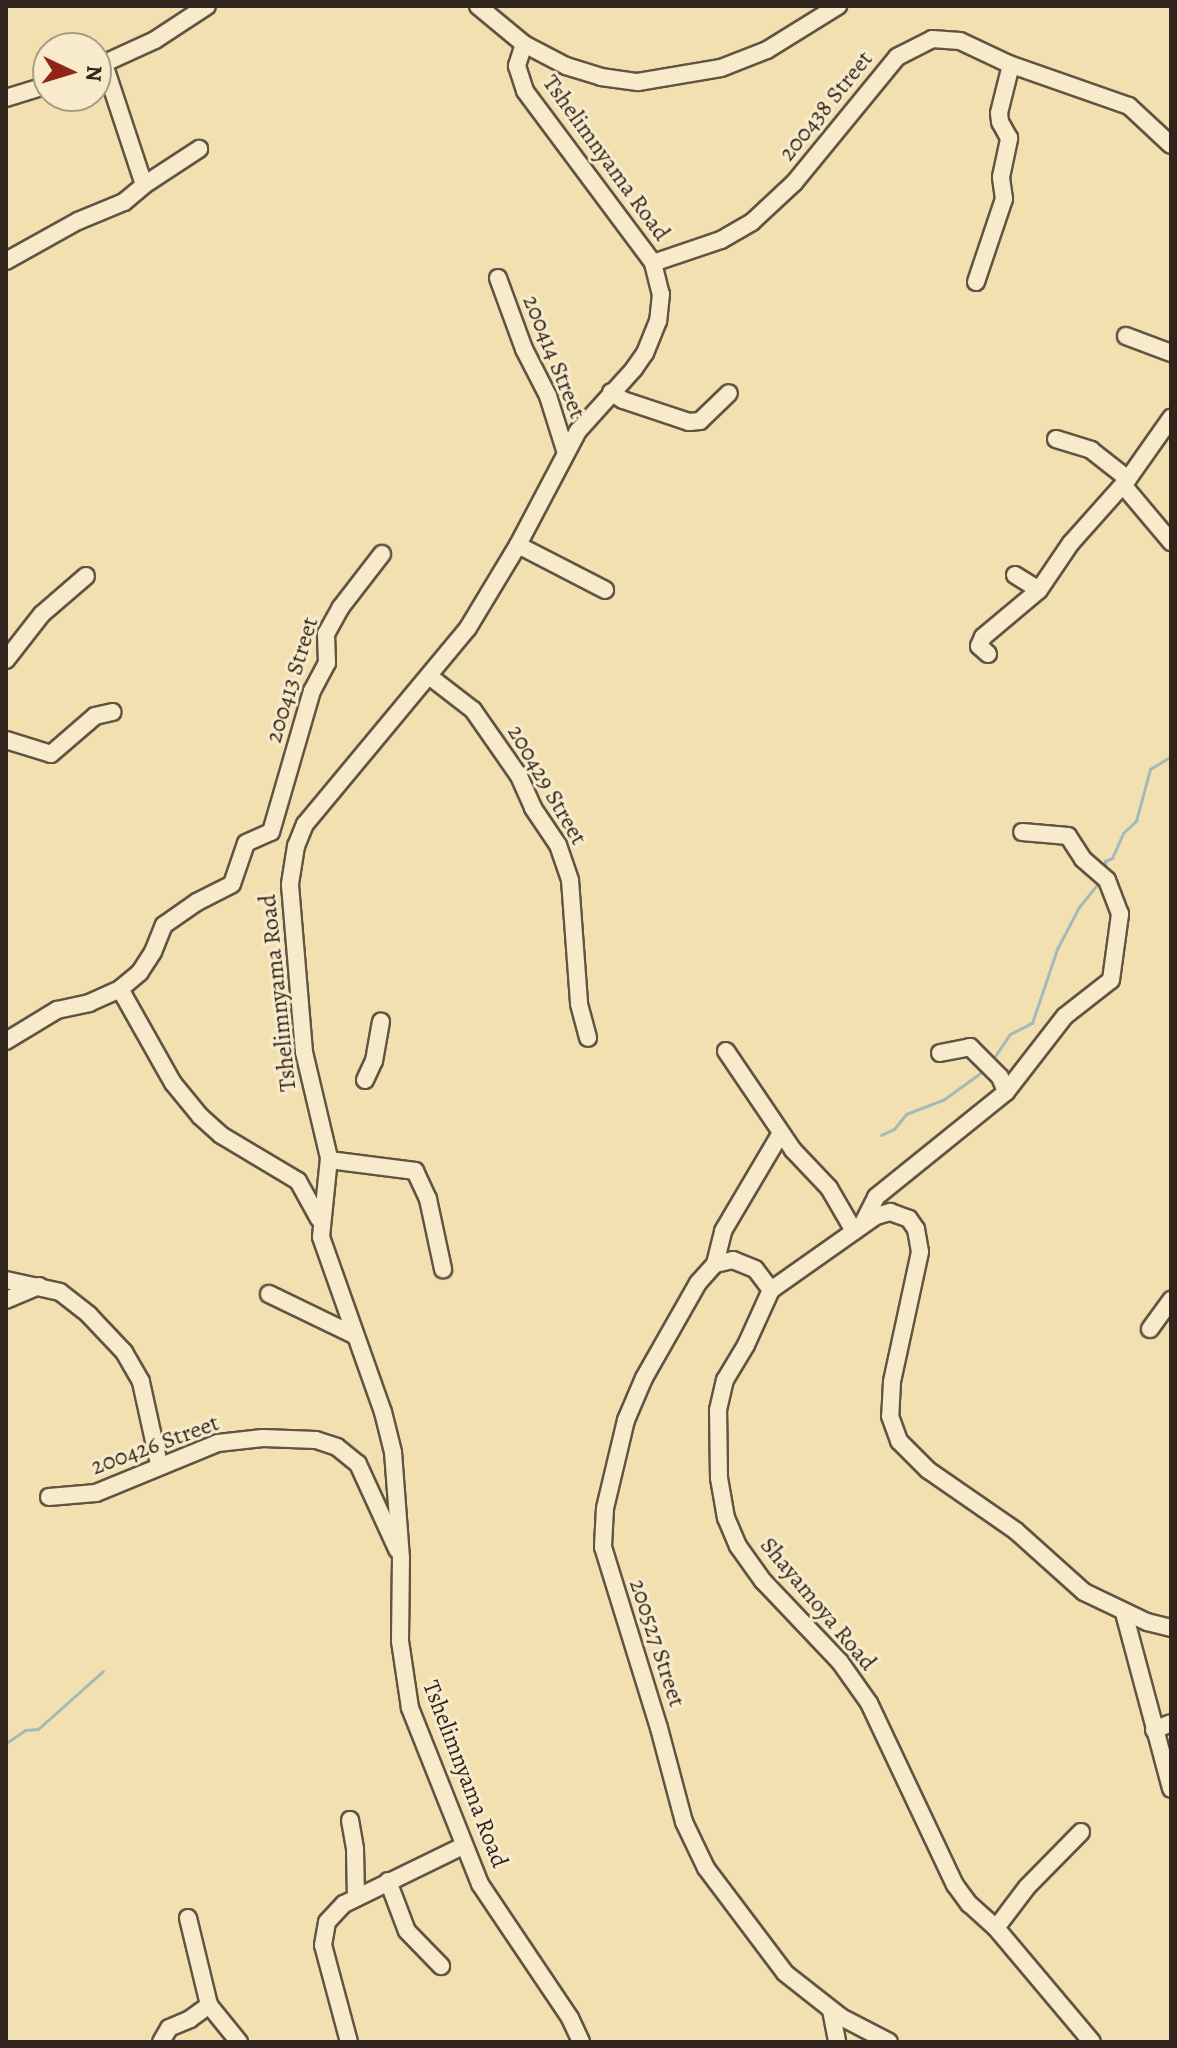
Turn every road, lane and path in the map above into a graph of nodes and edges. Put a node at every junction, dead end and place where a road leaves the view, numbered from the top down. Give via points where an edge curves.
1 (207, 6) edge
2 (478, 6) edge
3 (838, 6) edge
4 (524, 44) junction
5 (112, 60) edge
6 (1011, 65) junction
7 (32, 90) edge
8 (6, 98) edge
9 (112, 98) edge
10 (1171, 145) edge
11 (199, 149) dead end
12 (144, 185) junction
13 (6, 261) edge
14 (653, 263) junction
15 (498, 278) dead end
16 (976, 282) dead end
17 (1126, 336) dead end
18 (1171, 353) edge
19 (611, 392) junction
20 (729, 393) dead end
21 (1171, 418) edge
22 (1056, 439) dead end
23 (1152, 445) junction
24 (1171, 447) edge
25 (566, 453) junction
26 (1126, 482) junction
27 (1171, 542) edge
28 (518, 545) junction
29 (382, 554) dead end
30 (1015, 575) dead end
31 (86, 576) dead end
32 (605, 590) dead end
33 (1039, 590) junction
34 (988, 654) dead end
35 (6, 660) edge
36 (429, 676) junction
37 (113, 712) dead end
38 (6, 740) edge
39 (271, 832) junction
40 (1022, 832) dead end
41 (296, 846) junction
42 (120, 989) junction
43 (381, 1022) dead end
44 (588, 1038) dead end
45 (6, 1041) edge
46 (726, 1051) dead end
47 (940, 1053) dead end
48 (374, 1061) junction
49 (385, 1078) dead end
50 (365, 1080) dead end
51 (1006, 1092) junction
52 (781, 1133) junction
53 (329, 1160) junction
54 (320, 1221) junction
55 (858, 1228) junction
56 (715, 1264) junction
57 (443, 1269) dead end
58 (6, 1280) edge
59 (40, 1285) junction
60 (771, 1290) junction
61 (269, 1294) dead end
62 (6, 1300) edge
63 (1171, 1300) edge
64 (1150, 1329) dead end
65 (354, 1335) junction
66 (159, 1464) junction
67 (49, 1497) dead end
68 (401, 1558) junction
69 (1124, 1613) junction
70 (1171, 1628) edge
71 (1171, 1723) edge
72 (1154, 1730) junction
73 (1171, 1789) edge
74 (350, 1820) dead end
75 (1081, 1832) dead end
76 (463, 1846) junction
77 (388, 1881) junction
78 (356, 1898) junction
79 (188, 1918) dead end
80 (996, 1928) junction
81 (441, 1966) dead end
82 (209, 2005) junction
83 (831, 2010) junction
84 (161, 2042) edge
85 (239, 2042) edge
86 (349, 2042) edge
87 (581, 2042) edge
88 (837, 2042) edge
89 (889, 2042) edge
90 (1092, 2042) edge

1 - 5 street
2 - 4 street
3 - 4 street via 767,50 680,77 638,82 601,77
4 - 14 street, Tshelimnyama Road via 517,66 525,91
6 - 10 street, 200438 Street via 1129,106
6 - 14 street, 200438 Street via 960,41 916,44 897,57 794,183 752,222 721,240
6 - 16 street via 999,113 1009,138 1001,177 1004,199
7 - 8 street
9 - 12 street
11 - 12 street
12 - 13 street via 124,202
14 - 19 street, Tshelimnyama Road via 661,294 658,321 645,353
15 - 25 street, 200414 Street via 553,407
17 - 18 street
19 - 20 street via 689,422 700,421
19 - 25 street, Tshelimnyama Road
21 - 23 street
22 - 26 street via 1091,450
23 - 24 street
23 - 26 street
25 - 28 street, Tshelimnyama Road
26 - 27 street
26 - 33 street via 1071,543
28 - 32 street
28 - 36 street, Tshelimnyama Road via 468,628
29 - 39 street, 200413 Street via 326,634 327,663 312,691
30 - 33 street
31 - 35 street via 42,614
33 - 34 street via 983,637 979,646
36 - 41 street, Tshelimnyama Road via 319,804
36 - 44 street, 200429 Street via 473,710 558,845 570,880 579,1004
37 - 38 street via 95,716 51,754
39 - 41 street
39 - 42 street via 246,843 232,884 164,925 140,972
40 - 51 street via 1068,836 1083,859 1107,880 1120,914 1111,980 1065,1016
41 - 53 street, Tshelimnyama Road via 290,885 304,1052
42 - 45 street via 57,1010
42 - 54 street via 186,1100 221,1135 298,1181
43 - 48 street
46 - 52 street
47 - 51 street via 970,1047 1000,1077
48 - 49 street
48 - 50 street
51 - 55 street via 876,1197
52 - 55 street
52 - 56 street via 723,1231
53 - 54 street, Tshelimnyama Road
53 - 57 street via 415,1171 428,1199
54 - 65 street, Tshelimnyama Road
55 - 60 street, Shayamoya Road
55 - 69 street, Shayamoya Road via 876,1216 900,1214 909,1219 920,1240 892,1382 890,1416 899,1441 928,1470 1016,1531 1071,1582
56 - 60 street via 744,1263
56 - 83 street, 200527 Street via 686,1303 631,1407 615,1455 603,1547 691,1838 717,1886 760,1944 785,1973
58 - 59 street
59 - 62 street
59 - 66 street via 80,1306 134,1367
60 - 80 street, Shayamoya Road via 721,1389 719,1478 726,1518 747,1561 828,1648 869,1703 955,1885
61 - 65 street
63 - 64 street
65 - 68 street, Tshelimnyama Road via 393,1452
66 - 67 street, 200426 Street via 96,1493
66 - 68 street, 200426 Street via 236,1440 326,1443 347,1453 363,1471
68 - 76 street, Tshelimnyama Road via 402,1676
69 - 70 street, Shayamoya Road
69 - 72 street
71 - 72 street
72 - 73 street
74 - 78 street
75 - 80 street
76 - 77 street
76 - 87 street, Tshelimnyama Road via 480,1884
77 - 78 street
77 - 81 street via 407,1931
78 - 86 street via 335,1912 323,1939
79 - 82 street
80 - 90 street, Shayamoya Road
82 - 84 street via 169,2028
82 - 85 street
83 - 88 street
83 - 89 street, 200527 Street

